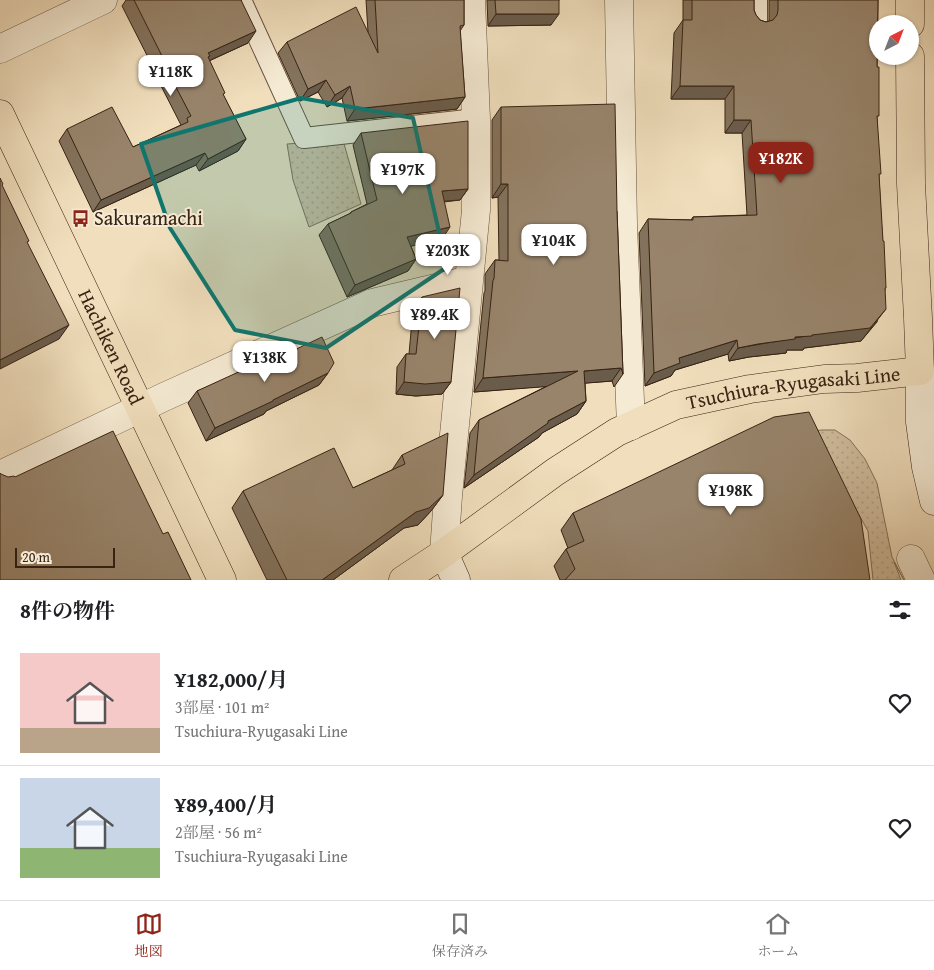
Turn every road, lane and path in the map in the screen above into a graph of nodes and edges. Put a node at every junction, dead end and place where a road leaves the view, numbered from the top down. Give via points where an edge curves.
1 (103, 0) edge
2 (241, 0) edge
3 (471, 0) edge
4 (619, 0) edge
5 (757, 0) edge
6 (910, 0) edge
7 (910, 15) edge
8 (757, 22) edge
9 (0, 49) edge
10 (910, 65) edge
11 (0, 114) edge
12 (476, 119) junction
13 (469, 280) junction
14 (920, 371) junction
15 (141, 408) junction
16 (631, 426) junction
17 (0, 475) edge
18 (934, 501) edge
19 (444, 553) junction
20 (222, 580) edge
21 (403, 580) edge
22 (456, 580) edge

1 - 9 street
2 - 12 lane via 304,138
3 - 12 street
4 - 16 street
5 - 8 lane
6 - 7 main road
10 - 14 main road, Tsuchiura-Ryugasaki Line via 910,184
11 - 15 main road, Hachiken Road
12 - 13 street via 476,210
13 - 15 street via 372,303
13 - 19 street
14 - 16 main road, Tsuchiura-Ryugasaki Line via 750,389 676,405
14 - 18 street via 920,422
15 - 17 street
15 - 20 main road, Hachiken Road
16 - 19 main road, Tsuchiura-Ryugasaki Line via 555,472
19 - 21 main road, Tsuchiura-Ryugasaki Line
19 - 22 street

